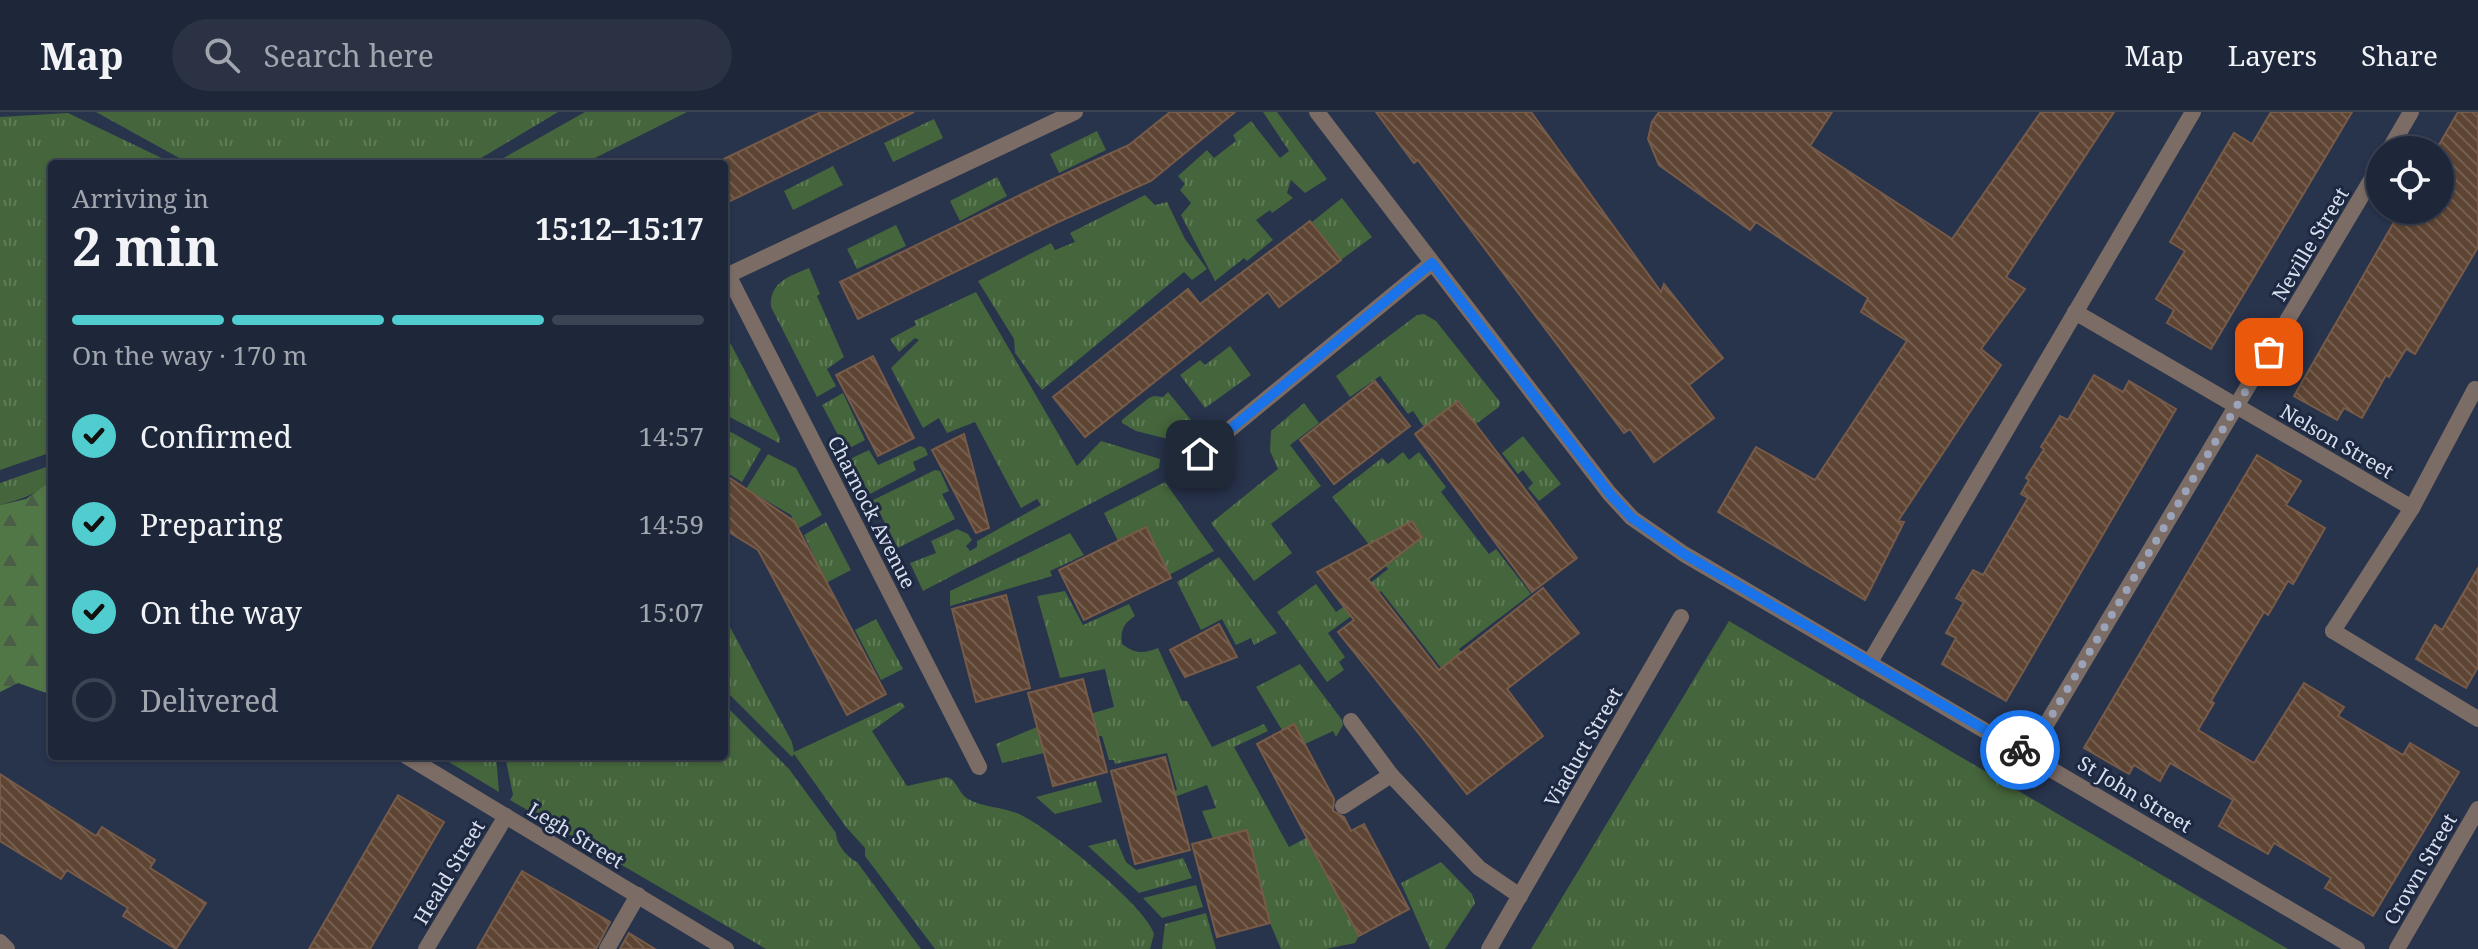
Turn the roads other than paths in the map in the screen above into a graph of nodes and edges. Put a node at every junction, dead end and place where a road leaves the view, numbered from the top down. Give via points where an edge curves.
1 (1075, 112) edge
2 (2193, 112) edge
3 (2411, 112) edge
4 (1321, 114) edge
5 (2397, 136) edge
6 (2366, 188) edge
7 (1432, 263) junction
8 (728, 275) edge
9 (728, 280) edge
10 (2075, 312) junction
11 (2475, 389) dead end
12 (2237, 405) junction
13 (1200, 454) dead end
14 (2412, 508) junction
15 (1681, 617) dead end
16 (1870, 662) junction
17 (2478, 719) edge
18 (1351, 721) dead end
19 (2028, 755) junction
20 (413, 760) edge
21 (979, 767) dead end
22 (1391, 775) junction
23 (1343, 806) dead end
24 (2478, 809) edge
25 (506, 816) junction
26 (638, 895) junction
27 (1520, 896) junction
28 (0, 942) edge
29 (7, 949) edge
30 (426, 949) edge
31 (607, 949) edge
32 (726, 949) edge
33 (1489, 949) edge
34 (2357, 949) edge
35 (2397, 949) edge

1 - 8 street, Charnock Avenue
2 - 10 street
3 - 5 street
4 - 7 street, St John Street
6 - 12 street, Neville Street
7 - 13 street
7 - 16 street, St John Street via 1624,511 1684,554
9 - 21 street, Charnock Avenue
10 - 12 street, Nelson Street
10 - 16 street
11 - 14 street
12 - 14 street, Nelson Street
12 - 19 street, Neville Street
14 - 17 street via 2333,631
15 - 27 street, Viaduct Street
16 - 19 street, St John Street
18 - 22 street
19 - 34 street, St John Street
20 - 25 street, Legh Street
22 - 23 street
22 - 27 street via 1479,868
24 - 35 street, Crown Street
25 - 26 street, Legh Street
25 - 30 street, Heald Street
26 - 31 street
26 - 32 street, Legh Street
27 - 33 street, Viaduct Street
28 - 29 street

